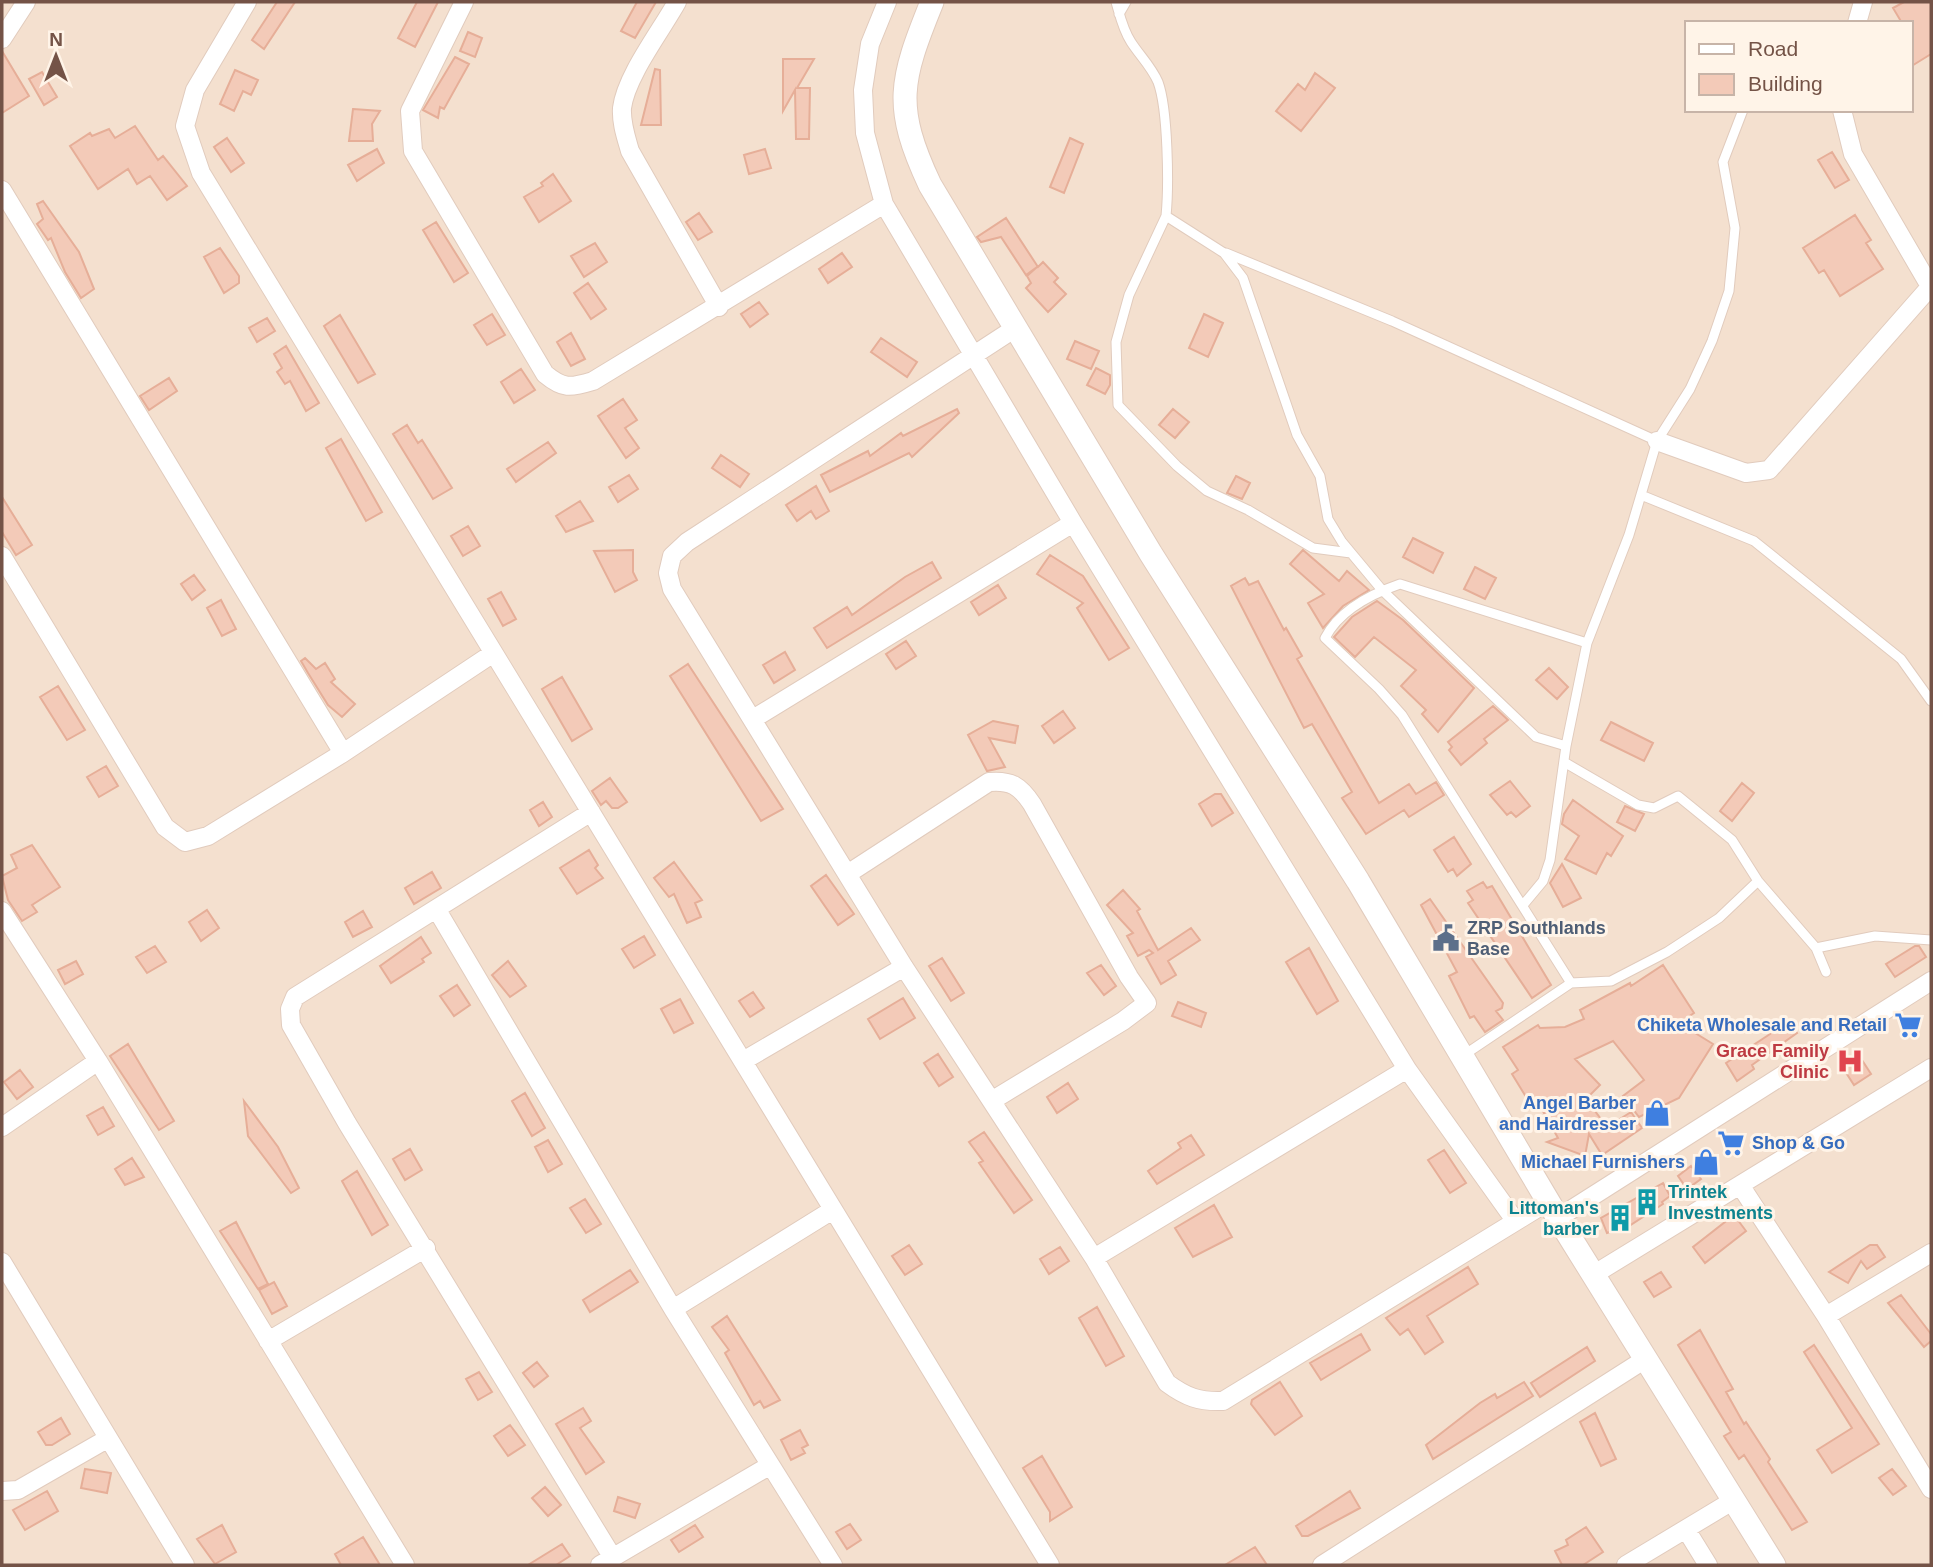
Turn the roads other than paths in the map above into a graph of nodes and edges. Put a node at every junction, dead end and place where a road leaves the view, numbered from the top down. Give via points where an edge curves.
1 (26, 2) edge
2 (247, 2) edge
3 (464, 2) edge
4 (677, 2) edge
5 (887, 2) edge
6 (932, 2) edge
7 (1116, 2) edge
8 (1126, 2) edge
9 (1863, 2) edge
10 (1119, 14) junction
11 (1858, 21) edge
12 (2, 38) edge
13 (1742, 112) edge
14 (1842, 112) edge
15 (2, 190) edge
16 (884, 204) junction
17 (1166, 216) junction
18 (1224, 253) junction
19 (1931, 287) edge
20 (719, 307) junction
21 (1017, 327) junction
22 (973, 356) junction
23 (1657, 441) junction
24 (1641, 495) junction
25 (1073, 523) junction
26 (1351, 553) junction
27 (2, 556) edge
28 (1382, 590) junction
29 (1587, 643) junction
30 (492, 654) junction
31 (1931, 701) edge
32 (753, 719) junction
33 (1566, 746) junction
34 (343, 752) junction
35 (1564, 762) junction
36 (591, 812) junction
37 (849, 873) junction
38 (1758, 881) junction
39 (1522, 905) junction
40 (2, 911) edge
41 (438, 911) junction
42 (1931, 940) edge
43 (1816, 948) junction
44 (904, 967) junction
45 (1826, 972) dead end
46 (1931, 981) edge
47 (1571, 983) junction
48 (1464, 1055) junction
49 (98, 1061) junction
50 (743, 1061) junction
51 (1931, 1068) edge
52 (1408, 1069) junction
53 (993, 1100) junction
54 (2, 1127) edge
55 (1740, 1185) junction
56 (1553, 1209) junction
57 (831, 1211) junction
58 (1514, 1219) junction
59 (426, 1248) junction
60 (1931, 1253) edge
61 (1094, 1258) junction
62 (2, 1262) edge
63 (1593, 1275) junction
64 (673, 1309) junction
65 (1826, 1316) junction
66 (268, 1341) junction
67 (1647, 1358) junction
68 (107, 1439) junction
69 (769, 1466) junction
70 (1931, 1489) edge
71 (2, 1491) edge
72 (1734, 1500) junction
73 (1687, 1531) junction
74 (607, 1561) edge
75 (1329, 1564) edge
76 (185, 1565) edge
77 (405, 1565) edge
78 (833, 1565) edge
79 (1049, 1565) edge
80 (1626, 1565) edge
81 (1708, 1565) edge
82 (1774, 1565) edge

1 - 12 street
2 - 30 street via 195,90 185,126 201,173
3 - 20 street via 410,111 413,151 545,374 559,386 593,381
4 - 20 street via 628,87 623,129 630,151
5 - 16 street via 870,44 863,90 864,132
6 - 21 street via 904,80 912,146 930,185
7 - 10 lane
8 - 10 lane
9 - 11 street
10 - 17 lane via 1163,99
13 - 23 lane via 1723,162 1735,228 1729,292 1690,389
14 - 19 street via 1853,154
15 - 34 street
16 - 20 street
16 - 22 street
17 - 18 lane
17 - 26 lane via 1129,295 1116,342 1118,405 1177,467 1207,491 1313,548
18 - 23 lane via 1392,321
18 - 26 lane via 1242,278 1297,435 1320,476 1328,519
19 - 23 street via 1769,470 1746,473
21 - 22 street
21 - 48 street via 1151,554
22 - 25 street
22 - 32 street via 672,556 668,573 672,589
23 - 24 lane
24 - 29 lane
24 - 31 lane via 1754,541 1901,659
25 - 32 street
25 - 52 street
26 - 28 lane
27 - 34 street via 165,827 185,842 208,836
28 - 29 lane via 1400,584
28 - 33 lane via 1536,737
28 - 39 lane via 1334,621 1325,638 1402,715
29 - 33 lane
30 - 34 street
30 - 36 street
32 - 37 street
33 - 35 lane
35 - 38 lane via 1638,805 1654,808 1678,796 1732,840
35 - 39 lane via 1550,860 1543,881
36 - 41 street
36 - 50 street
37 - 44 street
37 - 53 street via 989,782 1008,781 1022,789 1032,804 1147,1003
38 - 43 lane
38 - 47 lane via 1719,918 1667,952 1611,981
39 - 47 lane
40 - 49 street
41 - 59 street via 295,997 290,1009 291,1025
41 - 64 street
42 - 43 lane via 1875,936
43 - 45 lane
44 - 50 street
44 - 53 street
46 - 56 street
47 - 48 lane
48 - 56 street
49 - 54 street
49 - 66 street
50 - 57 street
51 - 55 street
52 - 58 street
52 - 61 street
53 - 61 street
55 - 63 street
55 - 65 street
56 - 58 street
56 - 63 street
57 - 64 street
57 - 79 street
58 - 61 street via 1223,1401 1201,1402 1167,1383
59 - 66 street
59 - 74 street
60 - 65 street
62 - 68 street
63 - 67 street
64 - 69 street
65 - 70 street
66 - 77 street
67 - 72 street
67 - 75 street
68 - 71 street via 18,1490
68 - 76 street
69 - 74 street
69 - 78 street
72 - 73 street
72 - 82 street
73 - 80 street
73 - 81 street

